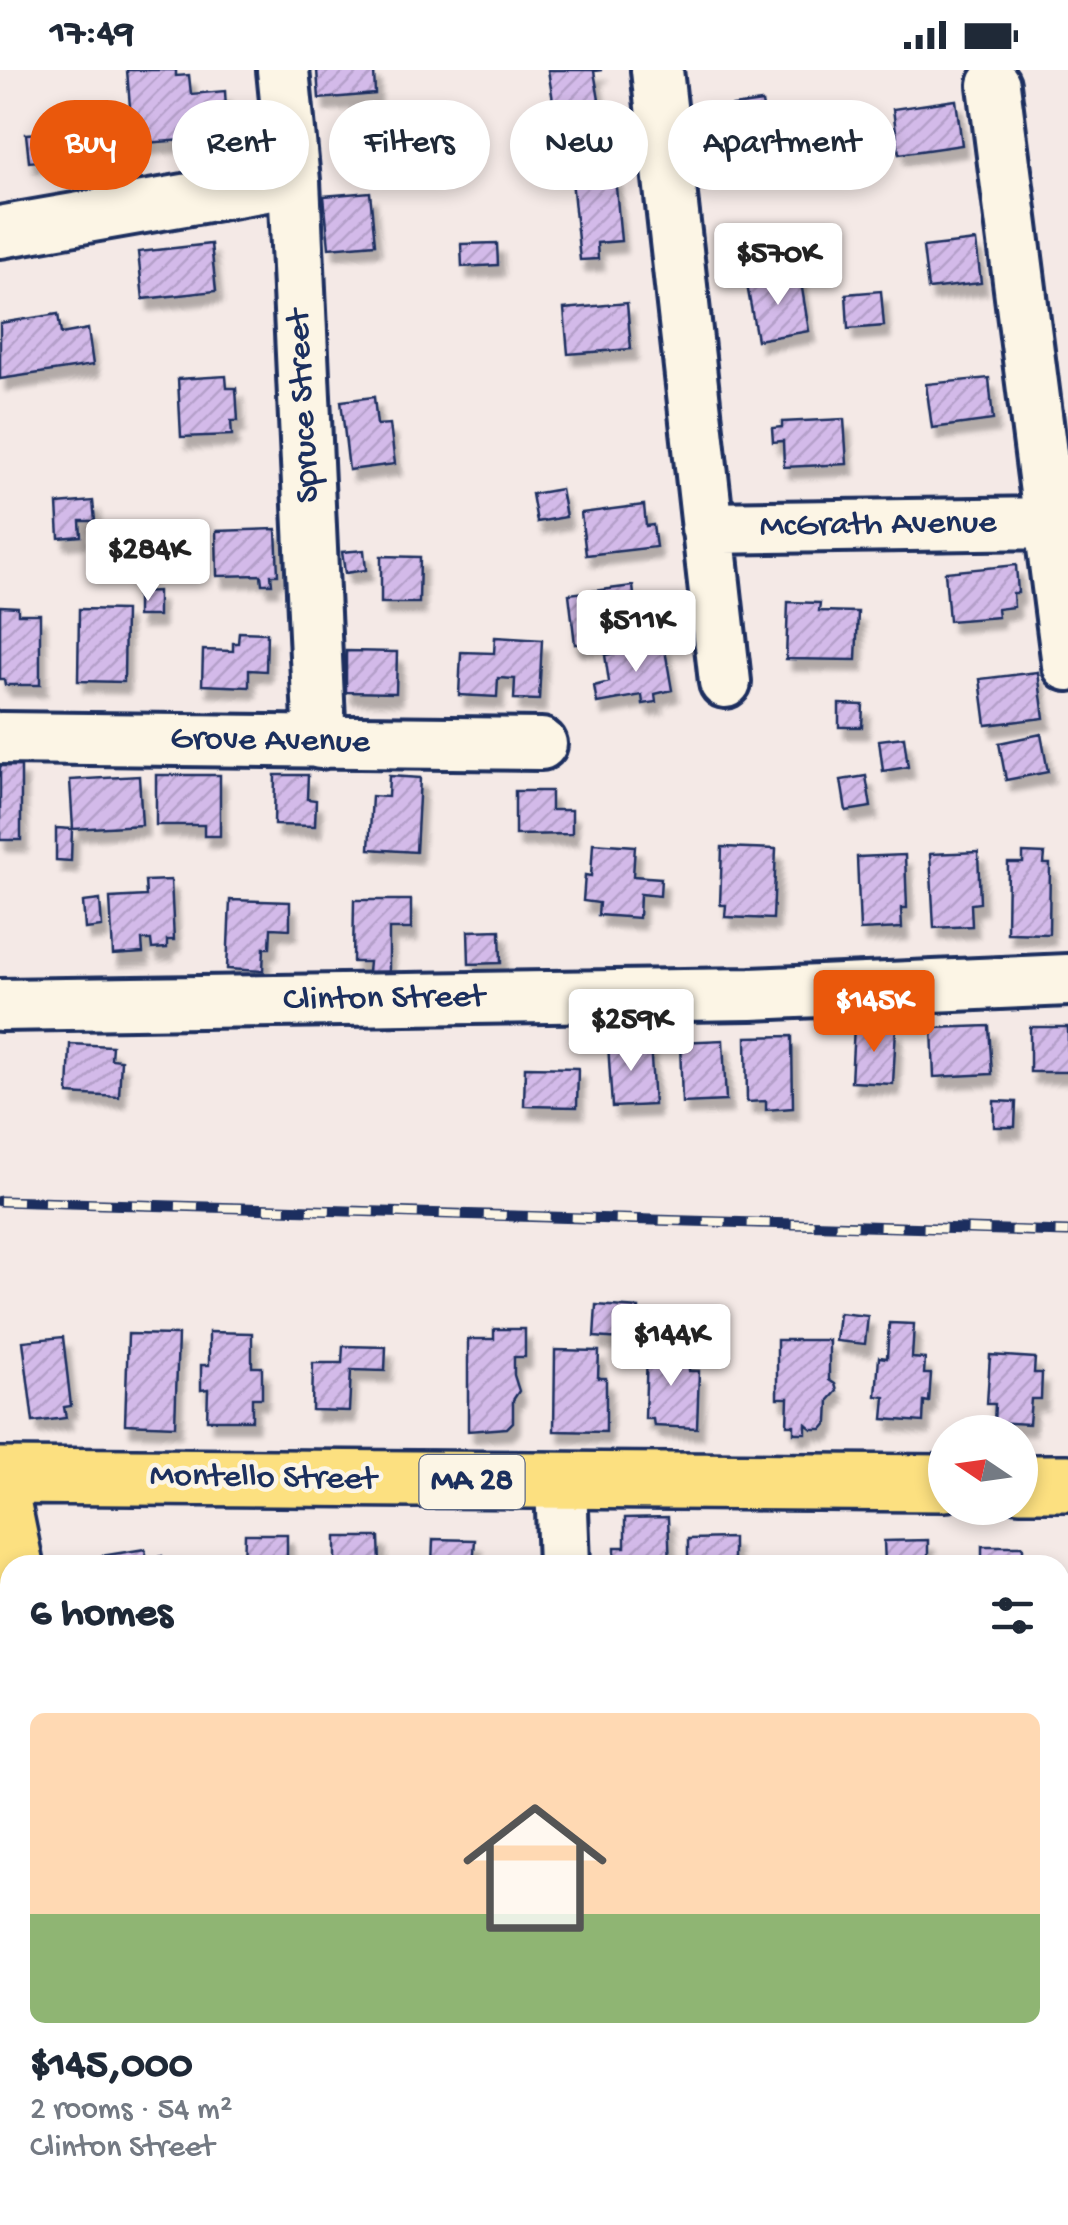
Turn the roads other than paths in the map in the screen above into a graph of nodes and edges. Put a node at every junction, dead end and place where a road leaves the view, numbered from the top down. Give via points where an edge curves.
1 (283, 70) edge
2 (657, 70) edge
3 (994, 85) dead end
4 (286, 100) edge
5 (242, 190) edge
6 (294, 190) edge
7 (0, 232) edge
8 (1048, 523) junction
9 (707, 528) junction
10 (1068, 665) edge
11 (725, 682) dead end
12 (0, 738) edge
13 (320, 743) junction
14 (541, 744) dead end
15 (1068, 980) edge
16 (0, 1005) edge
17 (0, 1476) edge
18 (562, 1482) junction
19 (928, 1483) edge
20 (1038, 1483) edge
21 (1068, 1483) edge
22 (0, 1491) edge
23 (13, 1555) edge
24 (564, 1555) edge

1 - 4 street, Spruce Street
2 - 9 street
3 - 8 street
5 - 7 street
6 - 13 street, Spruce Street
8 - 9 street, McGrath Avenue
8 - 10 street
9 - 11 street
12 - 13 street, Grove Avenue
13 - 14 street, Grove Avenue
15 - 16 street, Clinton Street via 752,994
17 - 18 main road, Montello Street / MA 28
18 - 19 main road, Montello Street / MA 28
18 - 24 street
20 - 21 main road
22 - 23 main road

